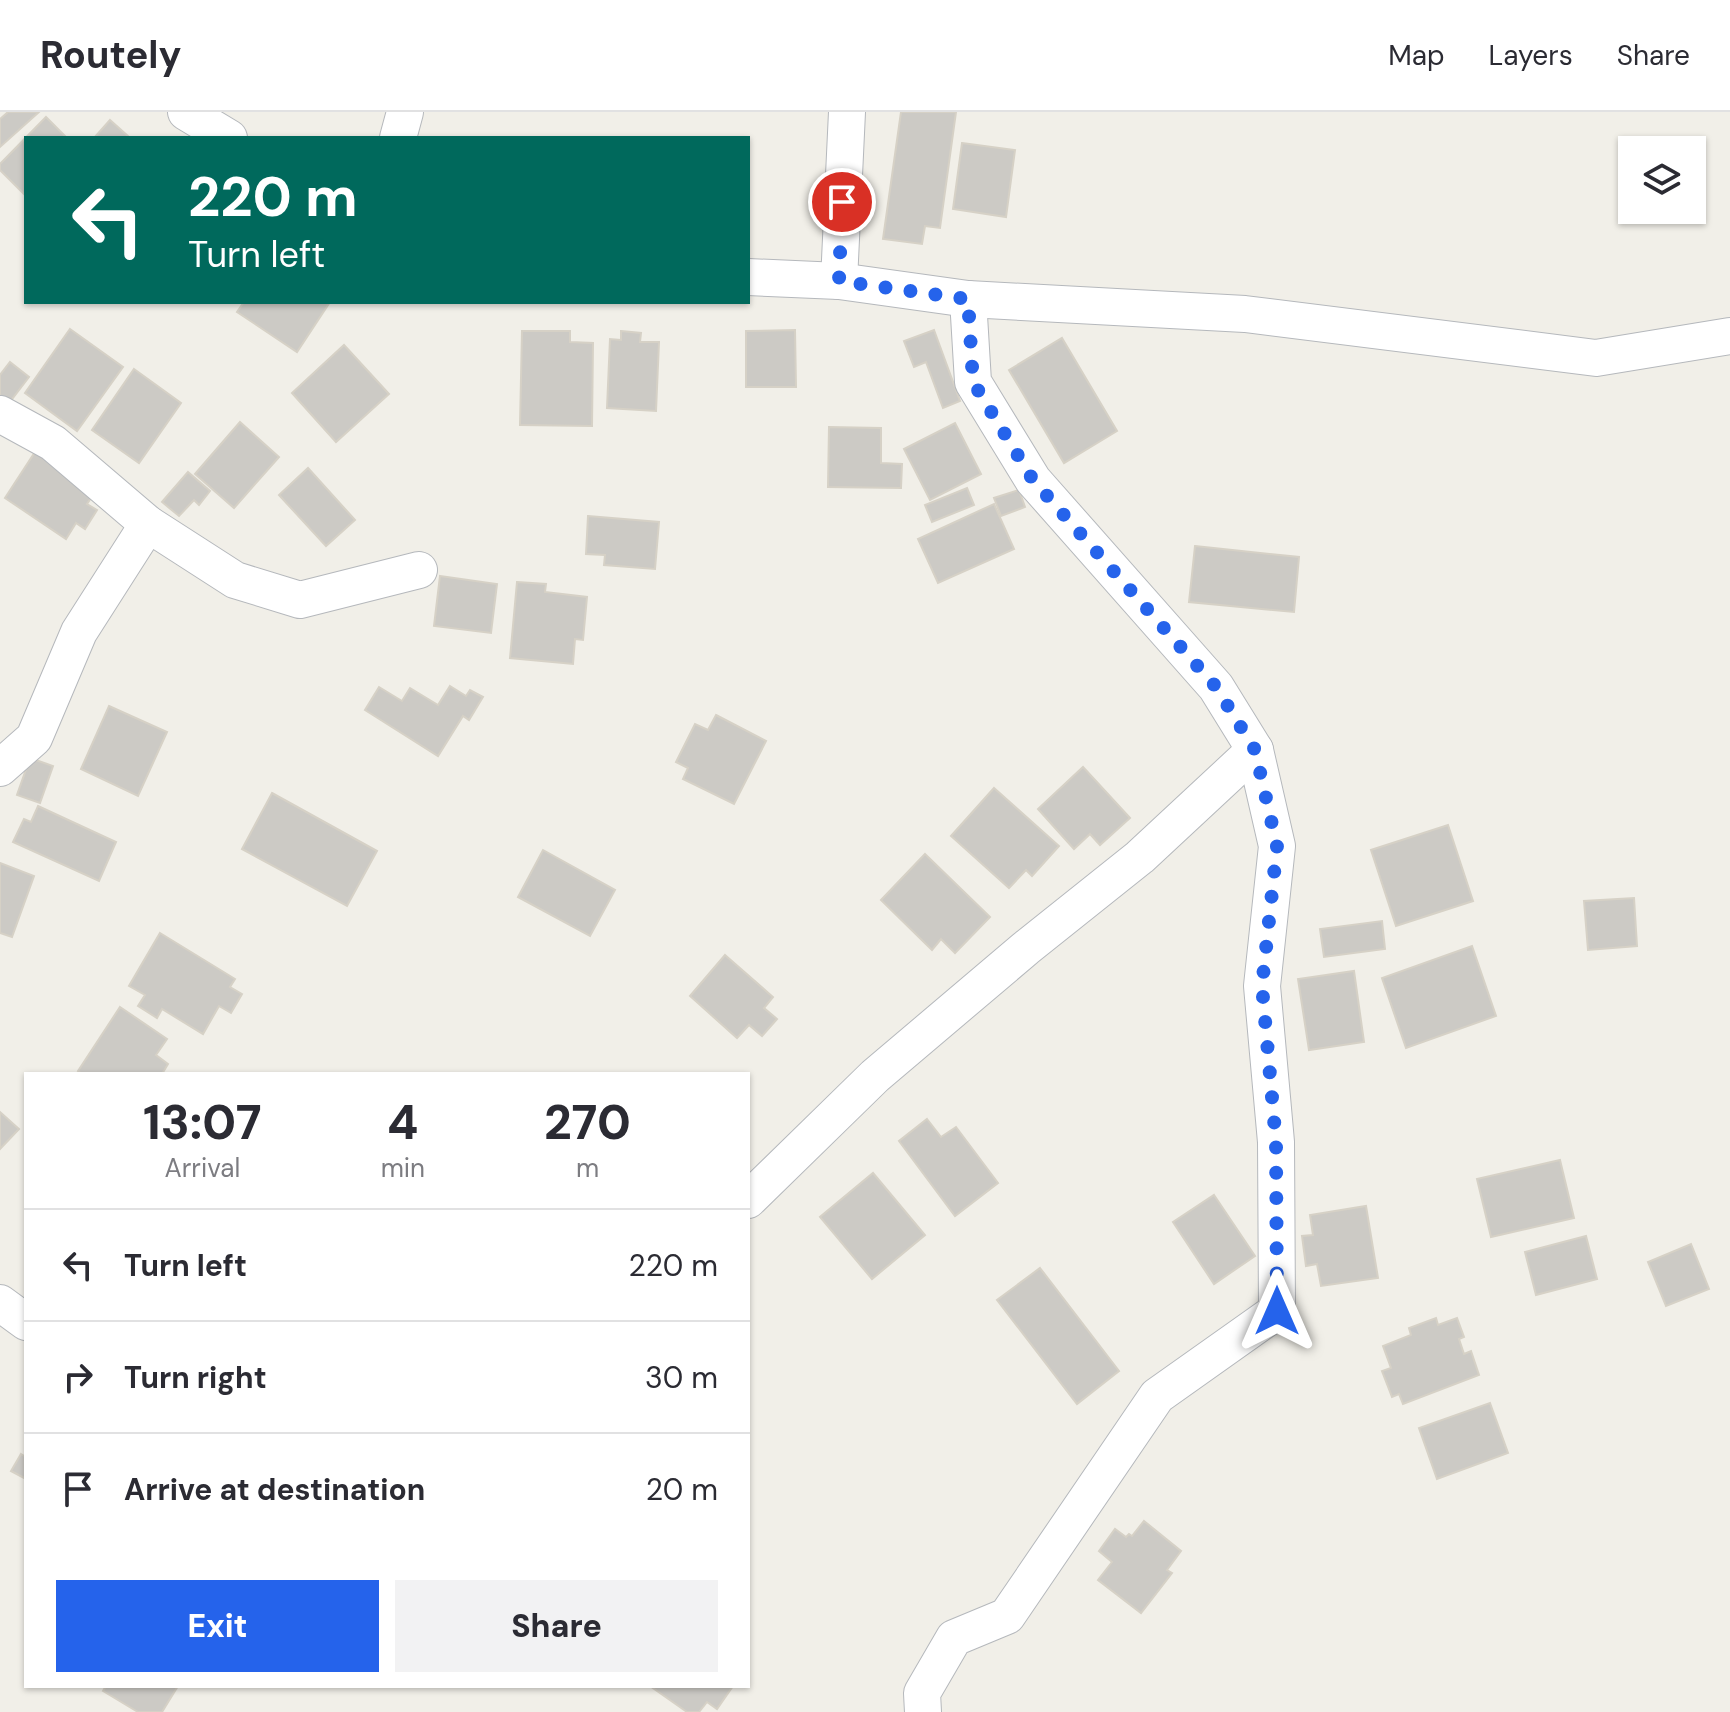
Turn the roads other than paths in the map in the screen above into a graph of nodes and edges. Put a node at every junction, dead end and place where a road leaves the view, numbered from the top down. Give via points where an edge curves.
1 (186, 112) edge
2 (405, 112) edge
3 (847, 112) edge
4 (226, 136) edge
5 (399, 136) edge
6 (750, 277) edge
7 (839, 281) junction
8 (968, 299) junction
9 (1730, 336) edge
10 (0, 414) edge
11 (148, 524) junction
12 (419, 570) dead end
13 (1255, 750) junction
14 (0, 768) edge
15 (750, 1198) edge
16 (0, 1303) edge
17 (24, 1321) edge
18 (923, 1712) edge

1 - 4 street
2 - 5 street
3 - 7 street
6 - 7 street
7 - 8 street
8 - 9 street via 1245,314 1596,358
8 - 13 street via 973,382 1033,480 1216,687
10 - 11 street via 53,443
11 - 12 street via 235,580 300,600
11 - 14 street via 79,632 34,738
13 - 15 street via 1140,857 875,1076
13 - 18 street via 1277,846 1262,986 1276,1142 1277,1311 1157,1396 1007,1616 954,1638 922,1693
16 - 17 street

